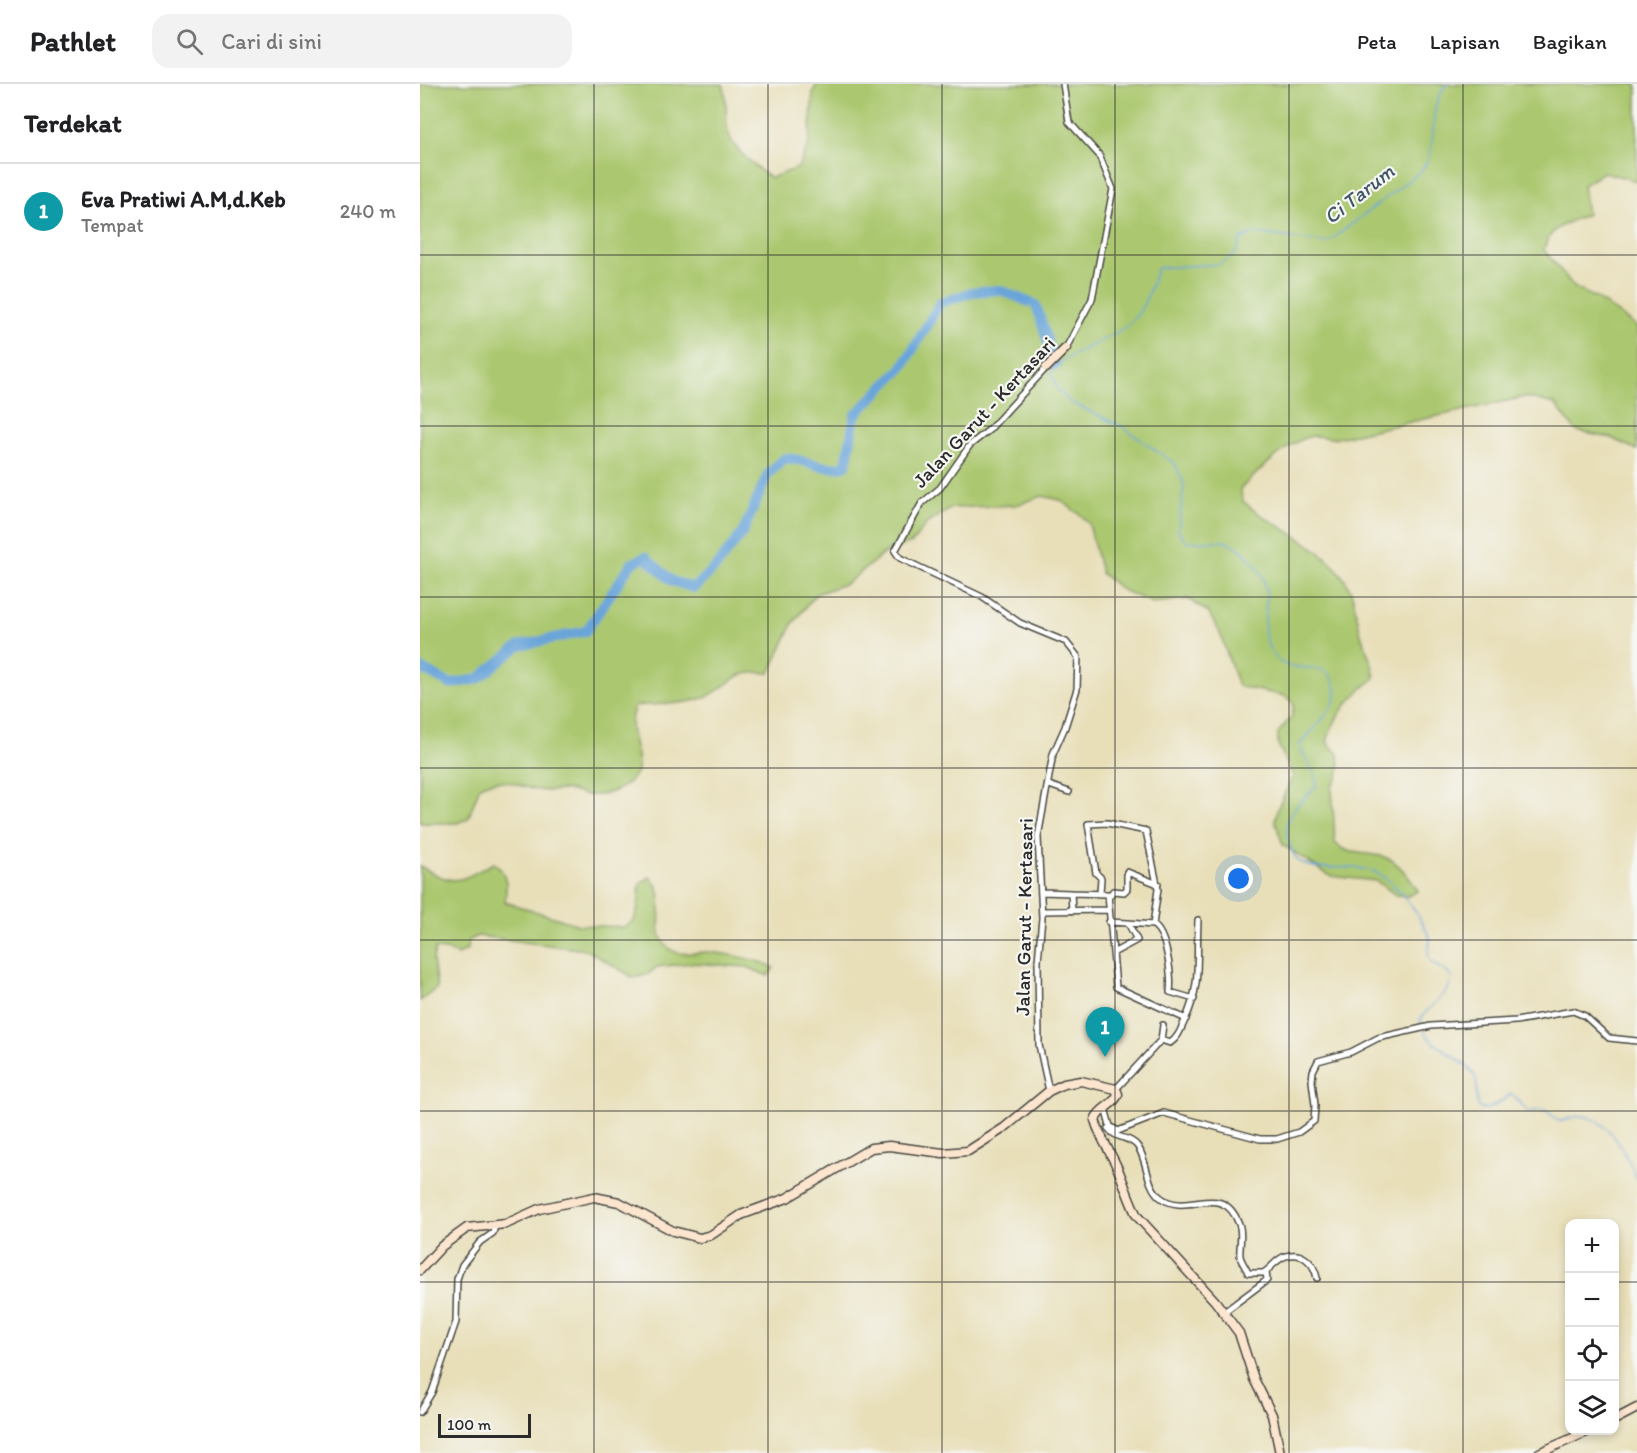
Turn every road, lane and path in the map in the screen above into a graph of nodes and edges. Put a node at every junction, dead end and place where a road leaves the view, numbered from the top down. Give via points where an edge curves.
1 (1063, 84) edge
2 (1066, 348) joint
3 (1046, 368) joint
4 (1049, 785) junction
5 (1069, 792) dead end
6 (1158, 884) junction
7 (1042, 892) junction
8 (1071, 893) junction
9 (1100, 893) junction
10 (1109, 898) junction
11 (1108, 910) junction
12 (1042, 911) junction
13 (1072, 911) junction
14 (1198, 920) dead end
15 (1109, 922) junction
16 (1128, 922) junction
17 (1153, 925) junction
18 (1113, 954) junction
19 (1194, 999) junction
20 (1186, 1019) junction
21 (1163, 1025) dead end
22 (1161, 1040) junction
23 (1637, 1041) edge
24 (1116, 1089) junction
25 (1049, 1092) junction
26 (1105, 1108) junction
27 (1107, 1121) junction
28 (495, 1226) junction
29 (420, 1270) edge
30 (1266, 1272) junction
31 (1317, 1278) dead end
32 (1224, 1312) junction
33 (1637, 1408) edge
34 (420, 1412) edge
35 (1619, 1417) edge
36 (1582, 1435) edge
37 (1280, 1453) edge
38 (1539, 1453) edge

1 - 2 street, Jalan Garut - Kertasari via 1069,122 1099,155 1113,189 1092,299
2 - 3 main road, Jalan Garut - Kertasari
3 - 4 street, Jalan Garut - Kertasari via 970,445 940,488 922,503 895,551 904,560 982,597 1020,623 1066,642 1075,651 1079,666 1077,689 1053,754
4 - 5 street
4 - 7 street, Jalan Garut - Kertasari via 1038,837
6 - 9 street via 1148,833 1124,825 1088,824 1096,874 1101,878
6 - 10 street via 1127,872 1127,889 1113,891
6 - 17 street
7 - 8 street
7 - 12 street, Jalan Garut - Kertasari
8 - 9 street
8 - 13 street
9 - 10 street via 1108,894
10 - 11 street
11 - 13 street
11 - 15 street
12 - 13 street
12 - 25 street, Jalan Garut - Kertasari via 1039,1045
14 - 19 street via 1198,980
15 - 16 street
15 - 18 street
16 - 17 street
16 - 18 street via 1137,939
17 - 19 street via 1160,931 1167,958 1170,992
18 - 20 street via 1118,989
19 - 20 street
20 - 22 street via 1172,1042
21 - 22 street
22 - 24 street
23 - 27 street via 1609,1038 1586,1016 1573,1011 1516,1021 1443,1024 1368,1042 1351,1052 1318,1061 1312,1081 1314,1121 1299,1132 1277,1139 1260,1139 1167,1113 1120,1131 1112,1129
24 - 25 main road via 1076,1081
24 - 26 main road via 1117,1098
25 - 28 main road via 968,1151 871,1148 800,1191 741,1215 700,1238 673,1231 619,1202 594,1197 539,1209
26 - 27 street
26 - 32 main road via 1097,1115 1097,1128 1137,1216
27 - 30 street via 1116,1137 1138,1146 1160,1197 1176,1204 1214,1200 1224,1204 1239,1224 1240,1257 1248,1272
28 - 29 main road via 478,1225 463,1230
28 - 34 street via 462,1265 457,1279 456,1322 432,1392
30 - 31 street via 1285,1256 1299,1256 1311,1263
30 - 32 street via 1267,1280
32 - 37 main road via 1239,1334 1272,1415
33 - 35 main road
36 - 38 main road

